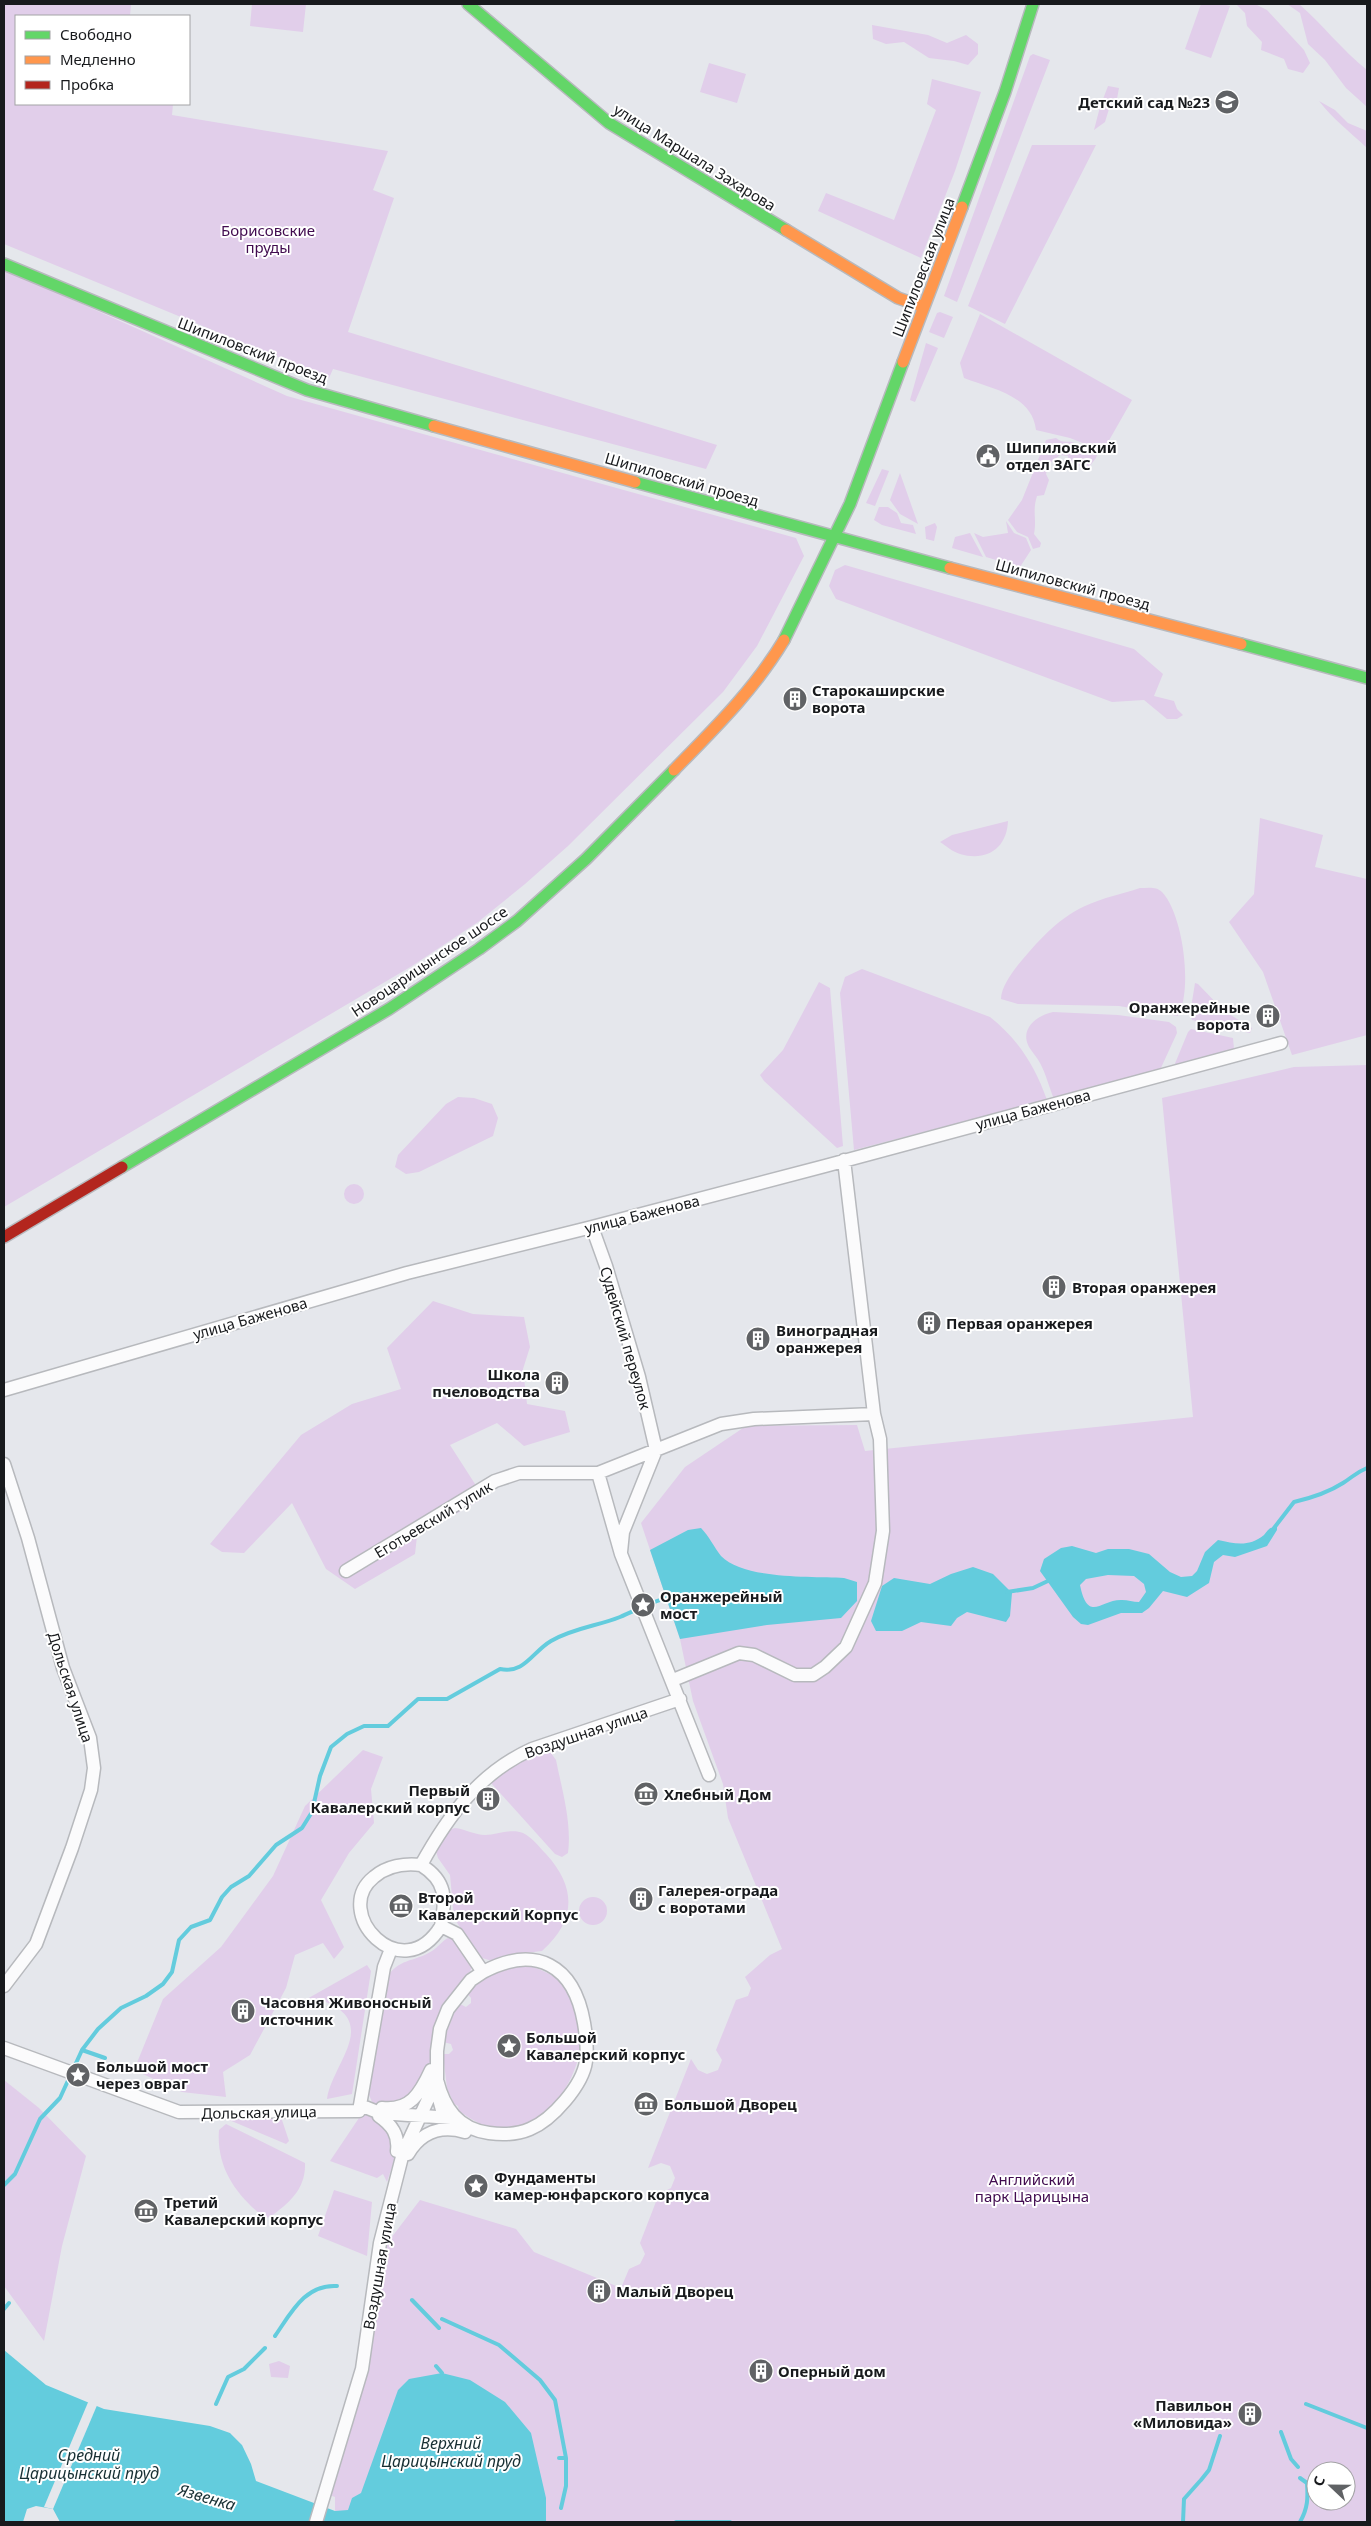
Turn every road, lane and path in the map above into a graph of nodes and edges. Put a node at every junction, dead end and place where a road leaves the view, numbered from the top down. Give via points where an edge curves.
1 (468, 4) edge
2 (1033, 4) edge
3 (4, 264) edge
4 (924, 307) junction
5 (834, 538) junction
6 (1367, 678) edge
7 (1281, 1042) dead end
8 (844, 1160) junction
9 (592, 1227) junction
10 (4, 1237) edge
11 (4, 1390) edge
12 (874, 1414) junction
13 (656, 1450) junction
14 (4, 1464) edge
15 (598, 1473) junction
16 (621, 1553) junction
17 (346, 1572) dead end
18 (673, 1680) junction
19 (680, 1699) junction
20 (709, 1775) dead end
21 (421, 1865) junction
22 (441, 1926) junction
23 (391, 1949) junction
24 (482, 1972) junction
25 (4, 1986) edge
26 (4, 2048) edge
27 (436, 2084) junction
28 (360, 2106) junction
29 (380, 2113) junction
30 (421, 2115) junction
31 (451, 2118) junction
32 (403, 2152) junction
33 (316, 2522) edge

1 - 4 main road, улица Маршала Захарова via 609,124 898,298
2 - 4 main road, Шипиловская улица via 1005,92
3 - 5 main road, Шипиловский проезд via 307,390
4 - 5 main road, Шипиловская улица via 850,504
5 - 6 main road, Шипиловский проезд
5 - 10 main road, Новоцарицынское шоссе via 784,641 736,707 616,830 517,920 389,1008
7 - 8 street, улица Баженова
8 - 9 street, улица Баженова
8 - 12 street
9 - 11 street, улица Баженова via 408,1272
9 - 13 street, Судейский переулок via 639,1377
12 - 13 street, Еготьевский тупик via 754,1419 721,1424
12 - 18 street via 880,1439 882,1538 875,1583 846,1647 813,1675 794,1675 754,1655 739,1653
13 - 15 street, Еготьевский тупик
13 - 16 street via 623,1532
14 - 25 street, Дольская улица via 63,1668 90,1738 94,1768 91,1790 72,1848 36,1944
15 - 16 street
15 - 17 street, Еготьевский тупик via 519,1473 495,1481
16 - 18 street
18 - 19 street
19 - 20 street
19 - 21 street, Воздушная улица via 513,1758 467,1796
21 - 22 street via 432,1872 441,1885 445,1902
21 - 23 street via 392,1867 379,1872 368,1882 361,1897 360,1913 369,1931
22 - 23 street via 428,1942 418,1948 405,1951
22 - 24 street via 457,1934
23 - 28 street via 384,1967
24 - 27 street, Воздушная улица via 471,1980 448,2009 440,2029
24 - 31 street via 516,1960 540,1961 559,1971 572,1986 581,2008 587,2039 586,2062 571,2093 556,2110 531,2129 516,2134 484,2133
26 - 28 street, Дольская улица via 179,2112 359,2111
27 - 29 street via 431,2070 422,2091 413,2100 405,2106 382,2108
27 - 30 street, Воздушная улица
27 - 31 street
28 - 29 street
29 - 30 street
29 - 32 street via 379,2116 395,2131 397,2151
30 - 31 street
30 - 32 street, Воздушная улица
31 - 32 street via 465,2132 447,2128 433,2131 421,2137 408,2154
32 - 33 street, Воздушная улица via 380,2243 362,2369

